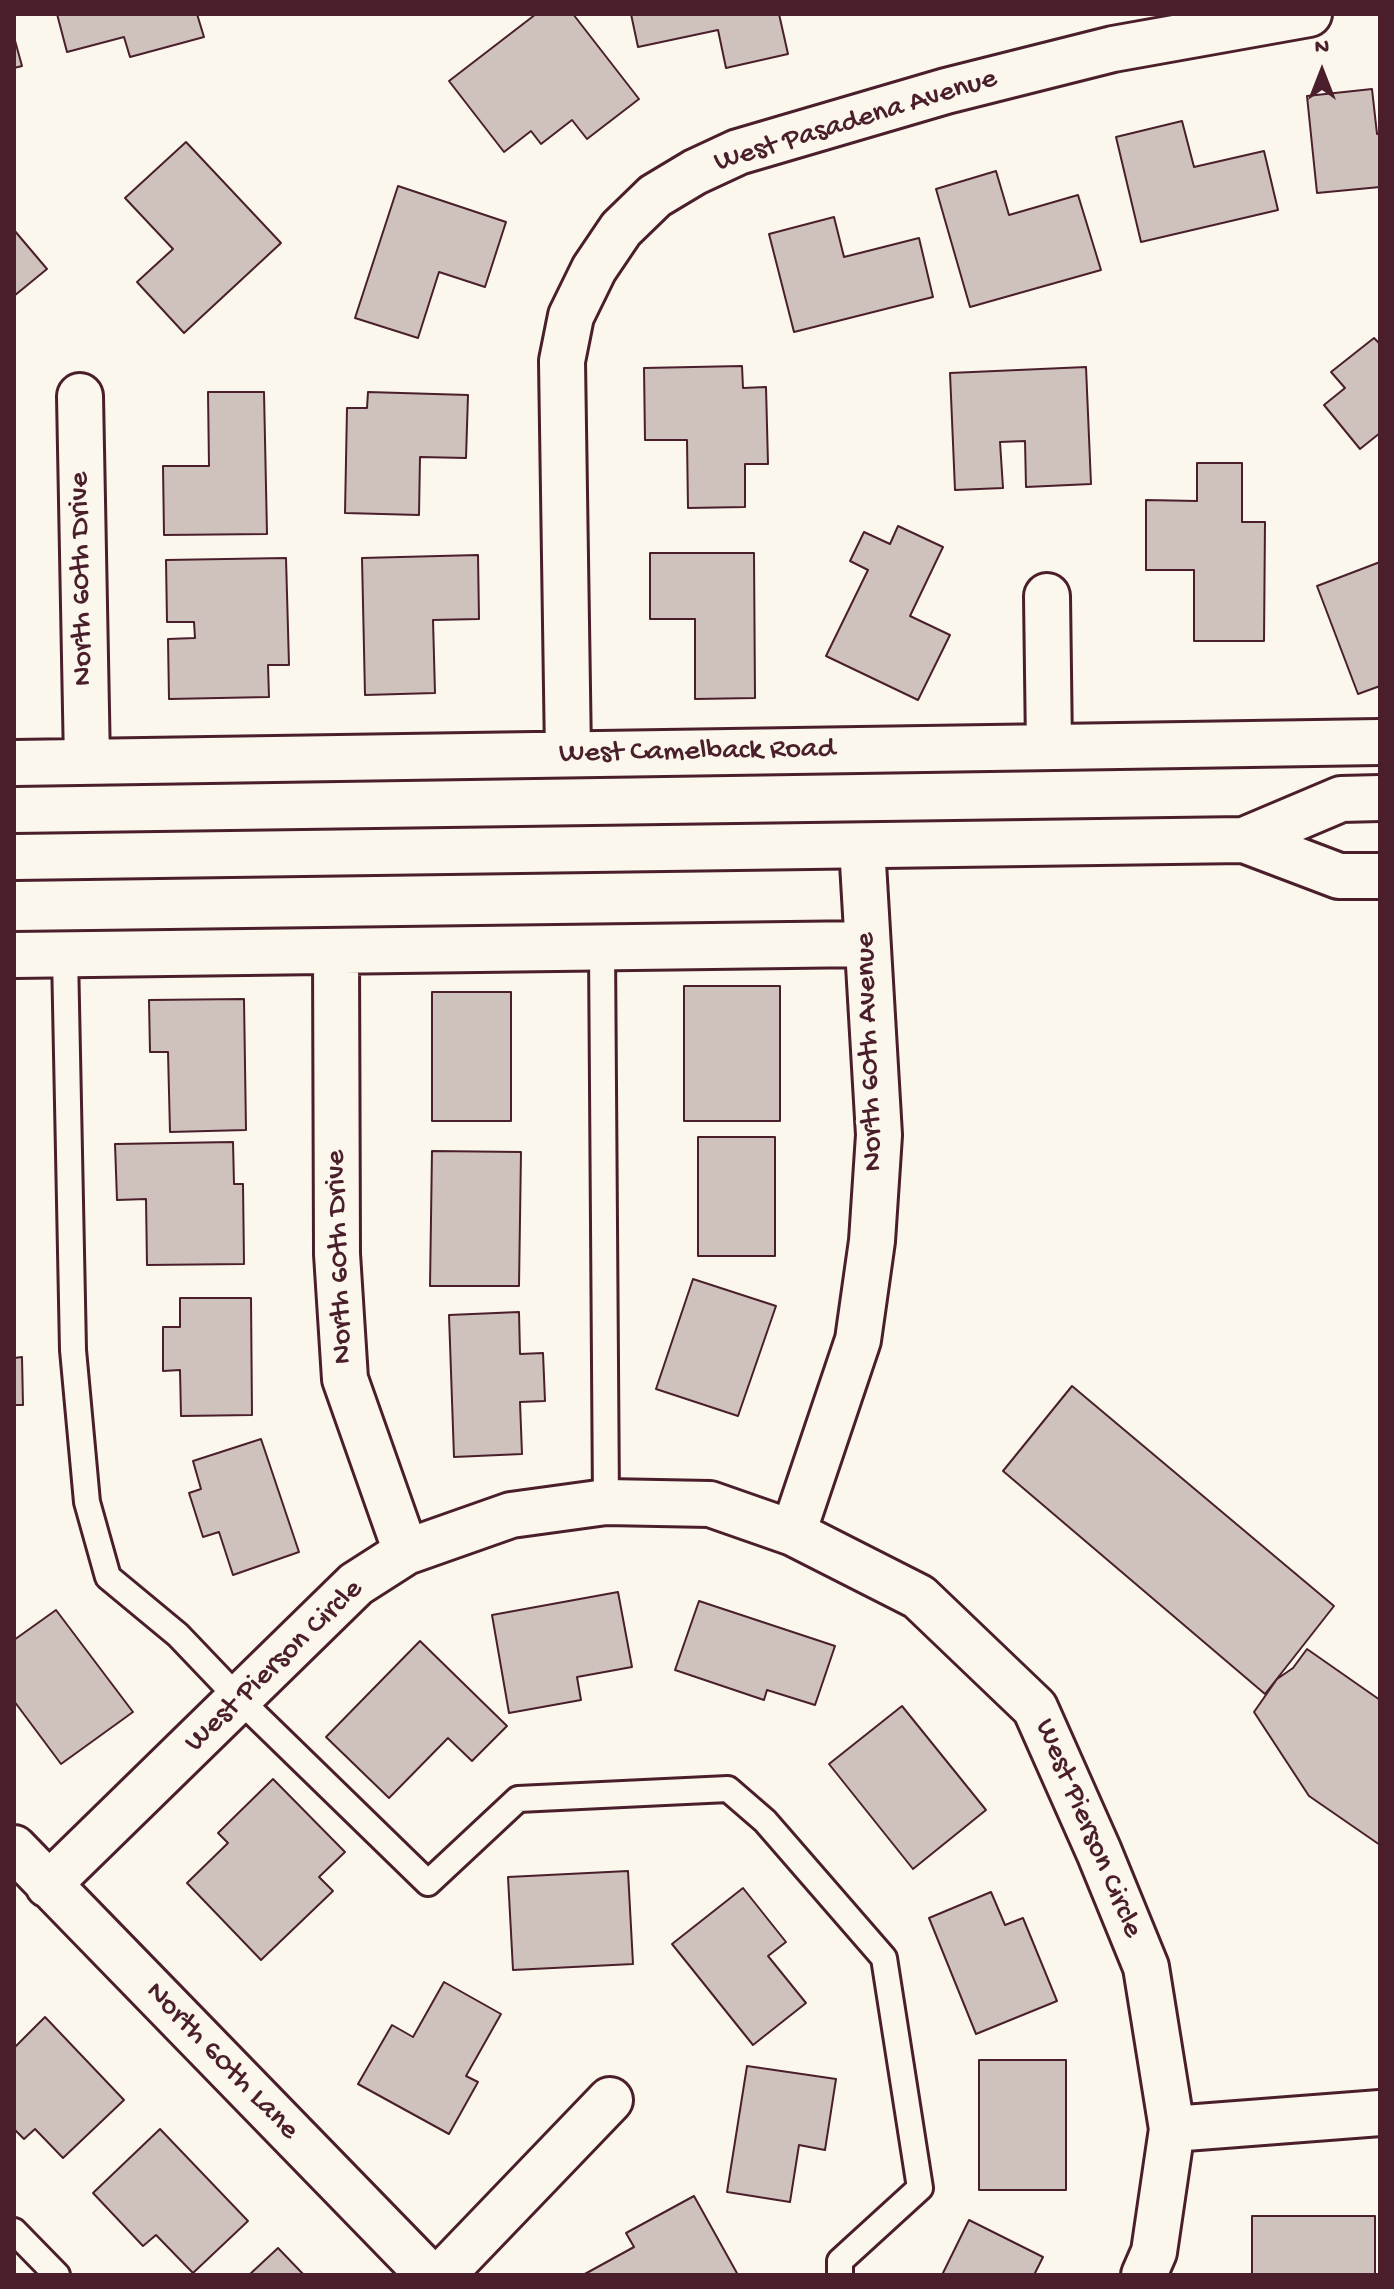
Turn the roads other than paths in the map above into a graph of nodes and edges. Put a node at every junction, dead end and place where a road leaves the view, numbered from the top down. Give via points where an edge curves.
1 (1309, 14) edge
2 (80, 396) dead end
3 (1047, 596) dead end
4 (1380, 742) edge
5 (1049, 747) junction
6 (568, 754) junction
7 (87, 762) junction
8 (14, 763) edge
9 (1380, 798) edge
10 (1244, 840) junction
11 (862, 846) junction
12 (14, 857) edge
13 (1380, 876) edge
14 (867, 944) junction
15 (602, 948) junction
16 (336, 951) junction
17 (14, 955) edge
18 (65, 955) junction
19 (606, 1502) junction
20 (793, 1533) junction
21 (406, 1552) junction
22 (240, 1700) junction
23 (14, 1848) edge
24 (48, 1885) junction
25 (610, 2100) dead end
26 (1380, 2113) edge
27 (1172, 2129) junction
28 (14, 2231) edge
29 (57, 2275) edge
30 (429, 2275) edge
31 (442, 2275) edge
32 (840, 2275) edge
33 (1144, 2275) edge

1 - 6 street, West Pasadena Avenue via 1113,49 738,152 655,196 621,229 571,316 562,361
2 - 7 street, North 60th Drive
3 - 5 street
4 - 5 street, West Camelback Road
5 - 6 street, West Camelback Road
6 - 7 street, West Camelback Road
7 - 8 street, West Camelback Road
9 - 10 street via 1341,799
10 - 11 street
10 - 13 street via 1339,876
11 - 12 street
11 - 14 street, North 60th Avenue
14 - 15 street
14 - 20 street, North 60th Avenue via 879,1135 872,1241 858,1340
15 - 16 street
15 - 19 lane
16 - 18 street
16 - 21 street, North 60th Drive via 337,1254 345,1379
17 - 18 street
18 - 22 lane via 73,1350 87,1502 108,1577 178,1635
19 - 20 street, West Pierson Circle via 710,1504
19 - 21 street, West Pierson Circle via 511,1515
20 - 27 street, West Pierson Circle via 919,1597 1035,1708 1146,1967
21 - 22 street, West Pierson Circle via 356,1584
22 - 24 street, West Pierson Circle
22 - 32 lane via 428,1883 518,1799 728,1789 765,1821 884,1958 920,2188 840,2261
23 - 24 street, North 60th Lane
24 - 30 street, North 60th Lane
25 - 31 street
26 - 27 street
27 - 33 street, West Pierson Circle via 1154,2252
28 - 29 lane

